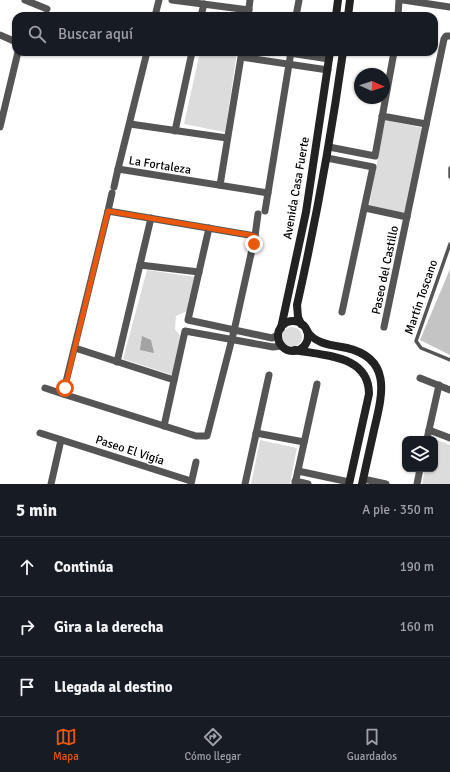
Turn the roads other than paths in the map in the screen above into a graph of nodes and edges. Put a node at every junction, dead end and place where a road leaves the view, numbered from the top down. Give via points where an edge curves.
1 (159, 0) edge
2 (172, 0) edge
3 (250, 0) edge
4 (299, 0) edge
5 (338, 0) edge
6 (350, 0) edge
7 (399, 0) edge
8 (403, 0) edge
9 (29, 1) edge
10 (204, 4) junction
11 (450, 7) edge
12 (48, 9) dead end
13 (156, 12) edge
14 (202, 12) edge
15 (243, 12) edge
16 (248, 12) edge
17 (297, 12) edge
18 (336, 12) edge
19 (348, 12) edge
20 (398, 12) edge
21 (0, 35) edge
22 (450, 36) edge
23 (12, 40) edge
24 (17, 56) edge
25 (146, 56) edge
26 (191, 56) edge
27 (290, 56) edge
28 (330, 56) edge
29 (342, 56) edge
30 (393, 56) edge
31 (289, 64) junction
32 (328, 70) junction
33 (382, 116) junction
34 (130, 124) junction
35 (426, 124) junction
36 (0, 127) edge
37 (175, 131) junction
38 (227, 138) junction
39 (329, 147) junction
40 (327, 158) junction
41 (450, 168) edge
42 (118, 169) junction
43 (450, 177) edge
44 (220, 185) junction
45 (268, 193) junction
46 (364, 208) junction
47 (108, 211) junction
48 (407, 217) junction
49 (150, 218) junction
50 (209, 228) junction
51 (255, 236) junction
52 (450, 244) edge
53 (140, 265) junction
54 (199, 272) junction
55 (342, 312) dead end
56 (304, 327) junction
57 (384, 327) dead end
58 (234, 331) junction
59 (279, 332) junction
60 (231, 340) junction
61 (282, 346) junction
62 (75, 348) junction
63 (295, 350) junction
64 (450, 360) edge
65 (117, 362) junction
66 (269, 375) dead end
67 (420, 378) dead end
68 (174, 380) junction
69 (317, 384) dead end
70 (439, 385) junction
71 (45, 388) dead end
72 (450, 390) edge
73 (63, 394) junction
74 (164, 426) junction
75 (429, 430) junction
76 (40, 433) dead end
77 (256, 433) junction
78 (428, 436) edge
79 (450, 438) edge
80 (359, 439) junction
81 (61, 440) junction
82 (372, 441) junction
83 (304, 442) junction
84 (196, 462) dead end
85 (298, 471) junction
86 (419, 472) edge
87 (363, 481) edge
88 (295, 482) edge
89 (191, 483) edge
90 (349, 483) edge
91 (51, 484) edge
92 (245, 484) edge
93 (308, 484) edge
94 (386, 484) edge
95 (417, 484) edge

1 - 13 street
2 - 10 street
3 - 16 street
4 - 17 street
5 - 18 street
6 - 19 street
7 - 20 street
8 - 11 street
9 - 12 street
10 - 14 street
10 - 15 street
21 - 23 street
22 - 35 street, Paseo del Castillo via 444,39
24 - 36 street
25 - 34 street, La Fortaleza
26 - 37 street
27 - 31 street
28 - 32 street, Avenida Casa Fuerte
29 - 39 street, Avenida Casa Fuerte
30 - 33 street
31 - 32 street
31 - 38 street via 241,57
31 - 45 street
32 - 59 street, Avenida Casa Fuerte via 306,212
33 - 35 street
33 - 39 street via 375,156
34 - 37 street
34 - 42 street, La Fortaleza
35 - 48 street, Paseo del Castillo
37 - 38 street
38 - 44 street
39 - 40 street, Avenida Casa Fuerte
40 - 46 street via 373,167
40 - 56 street, Avenida Casa Fuerte via 297,305 298,317
41 - 43 lane
42 - 44 street, La Fortaleza
42 - 47 street
44 - 45 street, La Fortaleza
45 - 51 street
46 - 48 street, Paseo del Castillo
46 - 55 street
47 - 49 street
47 - 62 street
48 - 57 street, Paseo del Castillo
49 - 50 street
49 - 53 street
50 - 51 street
50 - 54 street
51 - 58 street
52 - 64 lane, Martín Toscano via 416,341 421,348
53 - 54 street
53 - 65 street
54 - 58 street via 188,320
56 - 59 street via 290,321
56 - 63 street via 308,337 306,343
56 - 82 street via 316,341 357,351 376,369 382,388
58 - 59 street via 272,338
58 - 60 street
59 - 61 street
60 - 61 street via 273,347
60 - 68 street via 185,331
60 - 74 street via 207,436 196,436
61 - 63 street
62 - 65 street
62 - 73 street
63 - 80 street via 349,361 364,373 369,394
65 - 68 street
66 - 77 street
67 - 70 street
68 - 74 street
69 - 83 street
70 - 72 street
70 - 75 street
71 - 73 street
73 - 74 street
75 - 78 street
75 - 79 street
76 - 81 street, Paseo El Vigía
77 - 83 street
77 - 92 street
80 - 82 street
80 - 90 street
81 - 89 street, Paseo El Vigía
81 - 91 street
82 - 87 street
83 - 85 street
84 - 89 street, Paseo El Vigía
85 - 88 street
85 - 90 street
86 - 95 street
87 - 94 street
88 - 93 street

